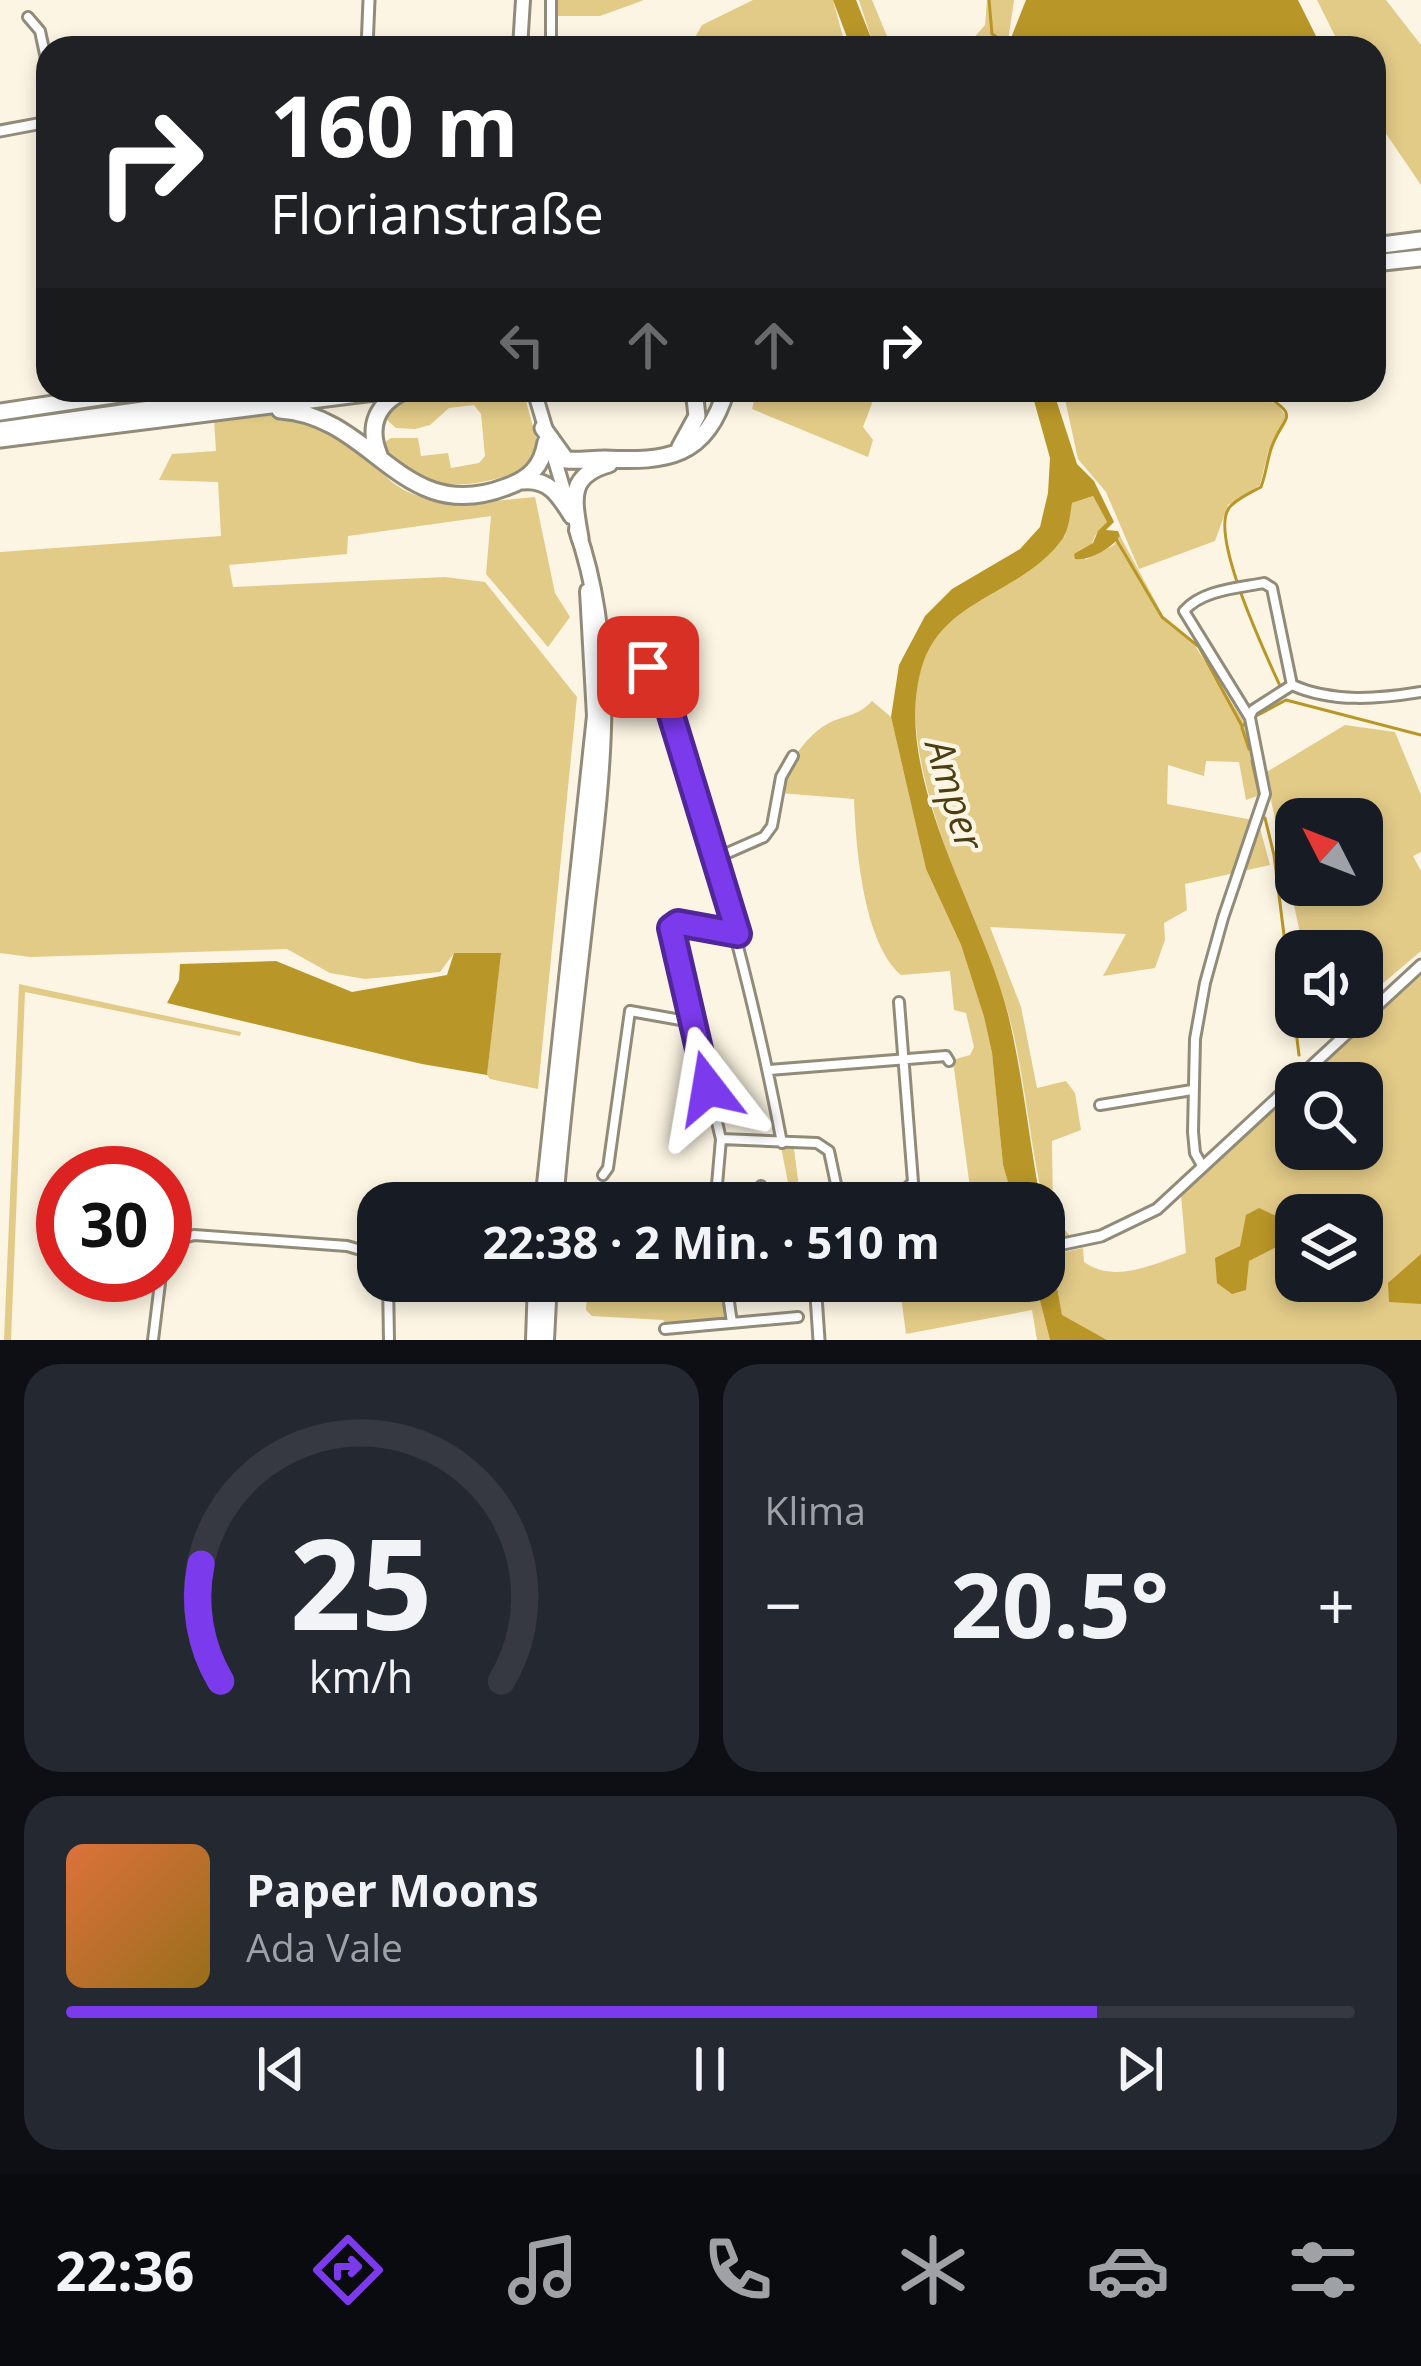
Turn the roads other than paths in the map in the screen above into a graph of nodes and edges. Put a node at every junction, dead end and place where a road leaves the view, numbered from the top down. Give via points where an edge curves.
1 (369, 0) edge
2 (523, 0) edge
3 (551, 0) edge
4 (28, 16) dead end
5 (41, 36) edge
6 (368, 36) edge
7 (521, 36) edge
8 (551, 36) edge
9 (36, 124) edge
10 (0, 131) edge
11 (1421, 240) edge
12 (1386, 244) edge
13 (1421, 257) edge
14 (1386, 261) edge
15 (66, 402) edge
16 (200, 402) edge
17 (297, 402) edge
18 (387, 402) edge
19 (537, 402) edge
20 (697, 402) edge
21 (722, 402) edge
22 (242, 409) junction
23 (0, 412) edge
24 (0, 430) edge
25 (545, 435) junction
26 (0, 439) edge
27 (662, 458) junction
28 (606, 462) junction
29 (384, 463) junction
30 (522, 482) junction
31 (572, 516) junction
32 (580, 538) junction
33 (587, 562) junction
34 (648, 667) dead end
35 (1290, 686) junction
36 (1421, 692) edge
37 (1250, 718) junction
38 (793, 756) dead end
39 (716, 858) junction
40 (738, 934) junction
41 (1421, 965) edge
42 (898, 1002) dead end
43 (692, 1022) junction
44 (903, 1059) junction
45 (949, 1061) dead end
46 (769, 1070) junction
47 (1192, 1090) junction
48 (1100, 1105) dead end
49 (721, 1139) junction
50 (782, 1143) junction
51 (1203, 1167) junction
52 (603, 1175) dead end
53 (545, 1182) edge
54 (557, 1182) edge
55 (717, 1182) edge
56 (836, 1182) edge
57 (911, 1182) edge
58 (192, 1236) edge
59 (1065, 1244) edge
60 (357, 1249) edge
61 (158, 1302) edge
62 (388, 1302) edge
63 (535, 1302) edge
64 (548, 1302) edge
65 (729, 1302) edge
66 (816, 1302) edge
67 (798, 1317) dead end
68 (732, 1323) junction
69 (665, 1329) dead end
70 (153, 1340) edge
71 (388, 1340) edge
72 (534, 1340) edge
73 (546, 1340) edge
74 (819, 1340) edge

1 - 6 street
2 - 7 main road
3 - 8 street
4 - 5 street
9 - 10 street
11 - 12 highway
13 - 14 highway
15 - 23 highway
16 - 24 highway
17 - 22 highway
18 - 29 highway via 373,437
19 - 25 main road
20 - 27 highway via 690,434
21 - 27 highway via 702,437
22 - 26 highway
22 - 29 highway via 330,421
25 - 28 highway via 566,460
25 - 30 highway via 540,464
25 - 31 main road
27 - 28 highway
28 - 32 highway via 576,487
29 - 30 highway via 417,485 453,494
30 - 31 highway via 549,485
31 - 32 highway
32 - 33 highway
33 - 53 highway via 595,716
33 - 54 highway via 601,625 604,715
34 - 39 street via 658,672
35 - 36 street via 1360,698
35 - 37 street
35 - 37 street via 1272,588 1223,590 1187,604 1184,611
37 - 47 street via 1265,794 1205,982
38 - 39 street via 764,837
39 - 40 street
40 - 43 street via 671,928
40 - 46 street
41 - 51 street
42 - 44 street
43 - 49 street
43 - 52 street via 630,1011
44 - 45 street
44 - 46 street
44 - 57 street
46 - 50 street
47 - 48 street
47 - 51 street
49 - 50 street
49 - 55 street
50 - 56 street via 829,1151
51 - 59 street via 1134,1223
58 - 60 street
61 - 70 street
62 - 71 street
63 - 72 highway
64 - 73 highway
65 - 68 street
66 - 74 street
67 - 68 street
68 - 69 street

